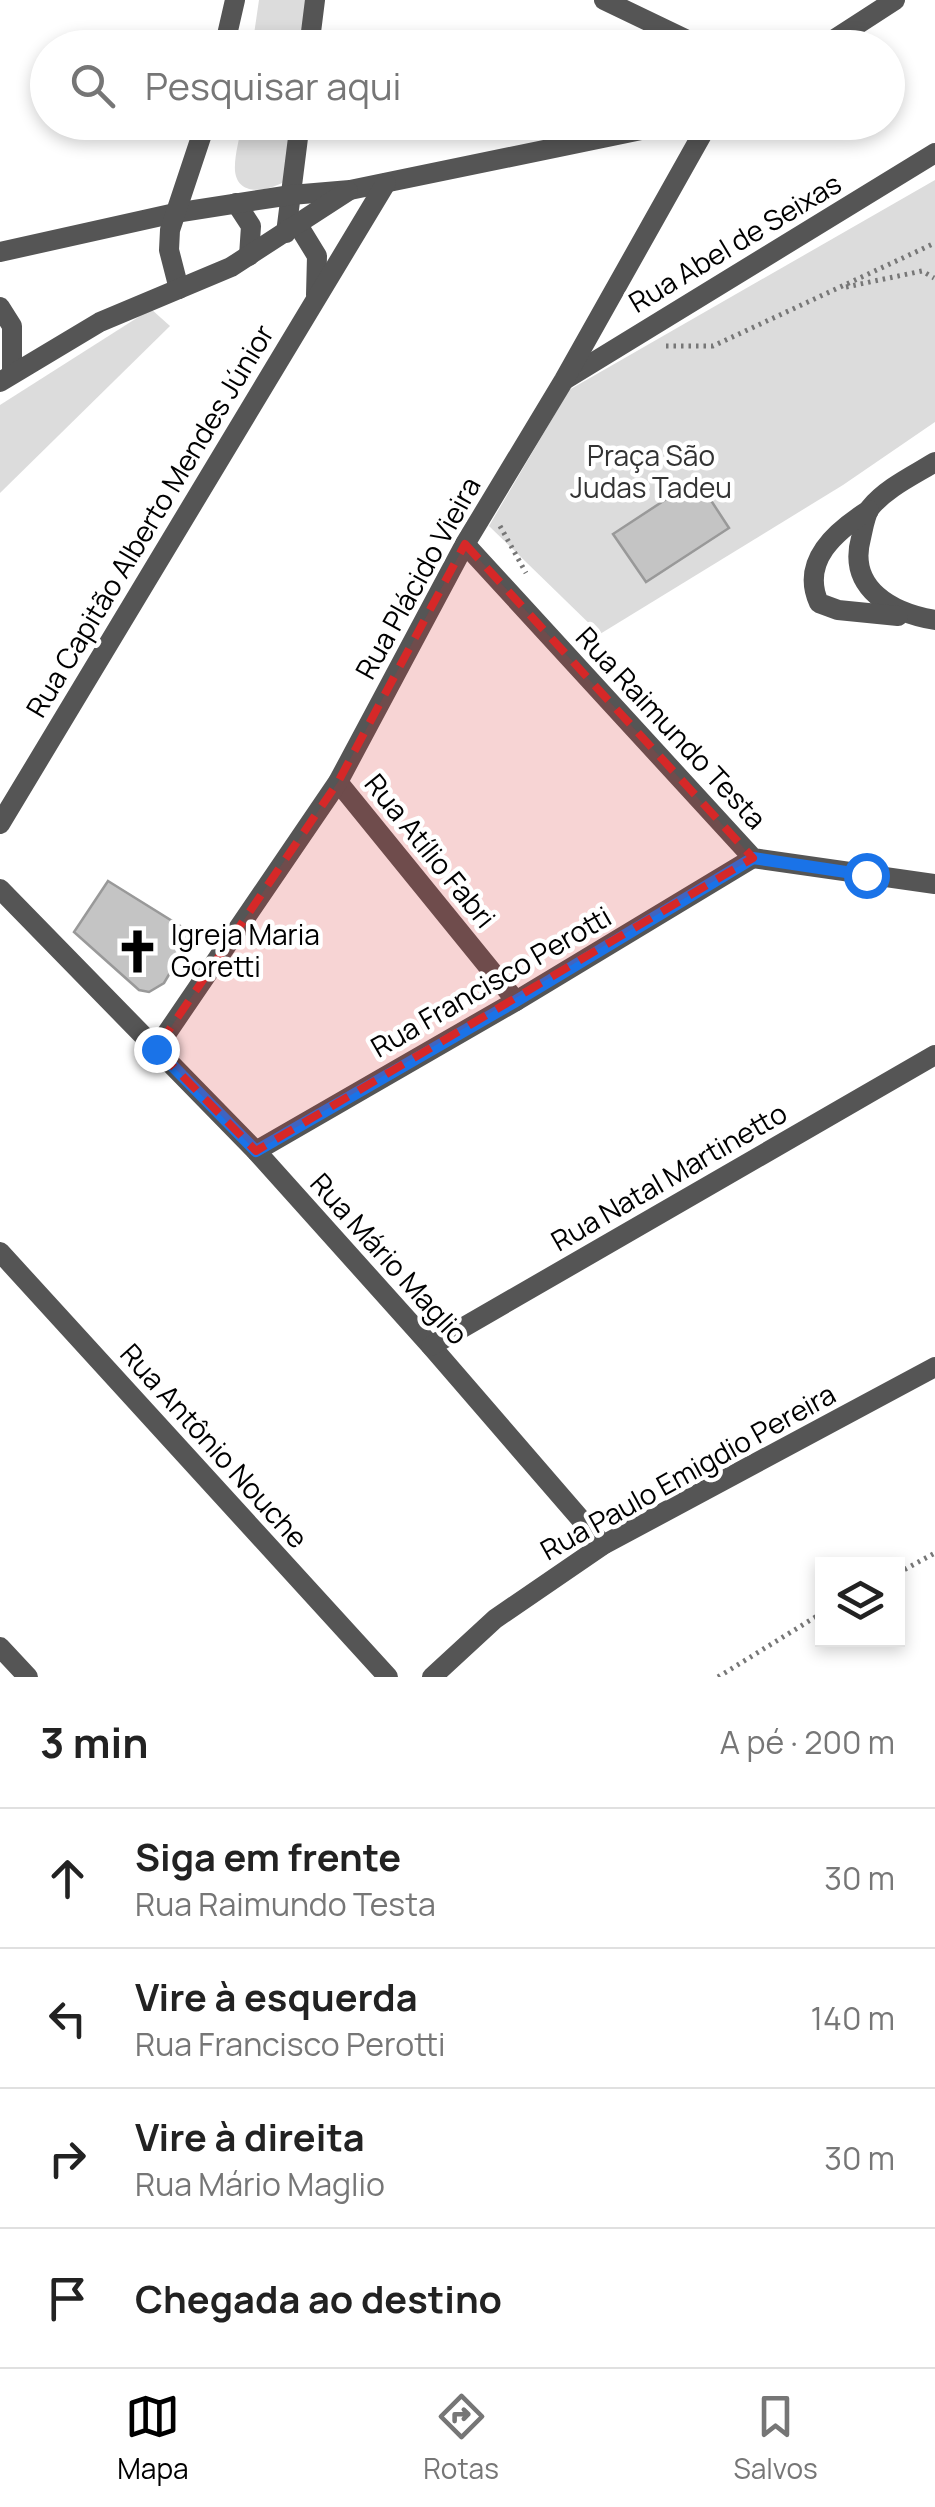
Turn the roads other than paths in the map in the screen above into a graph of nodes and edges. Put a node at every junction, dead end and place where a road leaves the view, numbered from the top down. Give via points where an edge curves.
1 (235, 0) edge
2 (315, 0) edge
3 (604, 0) edge
4 (894, 0) edge
5 (228, 30) edge
6 (311, 30) edge
7 (666, 30) edge
8 (848, 30) edge
9 (201, 140) edge
10 (298, 140) edge
11 (593, 140) edge
12 (699, 140) edge
13 (935, 153) edge
14 (386, 183) junction
15 (350, 190) junction
16 (291, 195) junction
17 (236, 202) junction
18 (175, 213) junction
19 (292, 229) junction
20 (0, 252) edge
21 (249, 256) junction
22 (179, 289) junction
23 (316, 297) junction
24 (0, 307) edge
25 (6, 378) edge
26 (564, 380) junction
27 (935, 462) edge
28 (869, 510) junction
29 (465, 544) junction
30 (928, 619) edge
31 (338, 782) junction
32 (0, 824) edge
33 (753, 858) junction
34 (935, 884) edge
35 (0, 889) edge
36 (516, 1001) junction
37 (156, 1049) junction
38 (935, 1055) edge
39 (256, 1151) junction
40 (0, 1252) edge
41 (431, 1346) junction
42 (935, 1367) edge
43 (602, 1546) junction
44 (0, 1646) edge
45 (28, 1677) edge
46 (388, 1677) edge
47 (432, 1677) edge

1 - 5 street
2 - 6 street
3 - 7 street
4 - 8 street
9 - 18 street
10 - 16 street
11 - 14 street
12 - 26 street, Rua Plácido Vieira
13 - 26 street, Rua Abel de Seixas
14 - 15 street
14 - 23 street, Rua Capitão Alberto Mendes Júnior
15 - 16 street
15 - 19 street
16 - 17 street
16 - 19 street
17 - 18 street
17 - 21 street via 251,226
18 - 20 street
18 - 22 street via 169,250
19 - 21 street
19 - 23 street via 317,256
21 - 22 street
22 - 25 street via 100,322
23 - 32 street, Rua Capitão Alberto Mendes Júnior
24 - 25 street via 12,326
26 - 29 street, Rua Plácido Vieira
27 - 28 street
28 - 30 street via 858,549 864,580 881,602
28 - 30 street via 844,526 814,565 812,586 820,603
29 - 31 street, Rua Plácido Vieira
29 - 33 street, Rua Raimundo Testa
31 - 36 street, Rua Atílio Fabri
31 - 37 street, Rua Plácido Vieira
33 - 34 street, Rua Raimundo Testa
33 - 36 street, Rua Francisco Perotti
35 - 37 street, Rua Mário Maglio
36 - 39 street, Rua Francisco Perotti
37 - 39 street, Rua Mário Maglio
38 - 41 street, Rua Natal Martinetto
39 - 41 street, Rua Mário Maglio
40 - 46 street, Rua Antônio Nouche
41 - 43 street, Rua Mário Maglio
42 - 43 street, Rua Paulo Emigdio Pereira
43 - 47 street, Rua Paulo Emigdio Pereira via 494,1619
44 - 45 street

